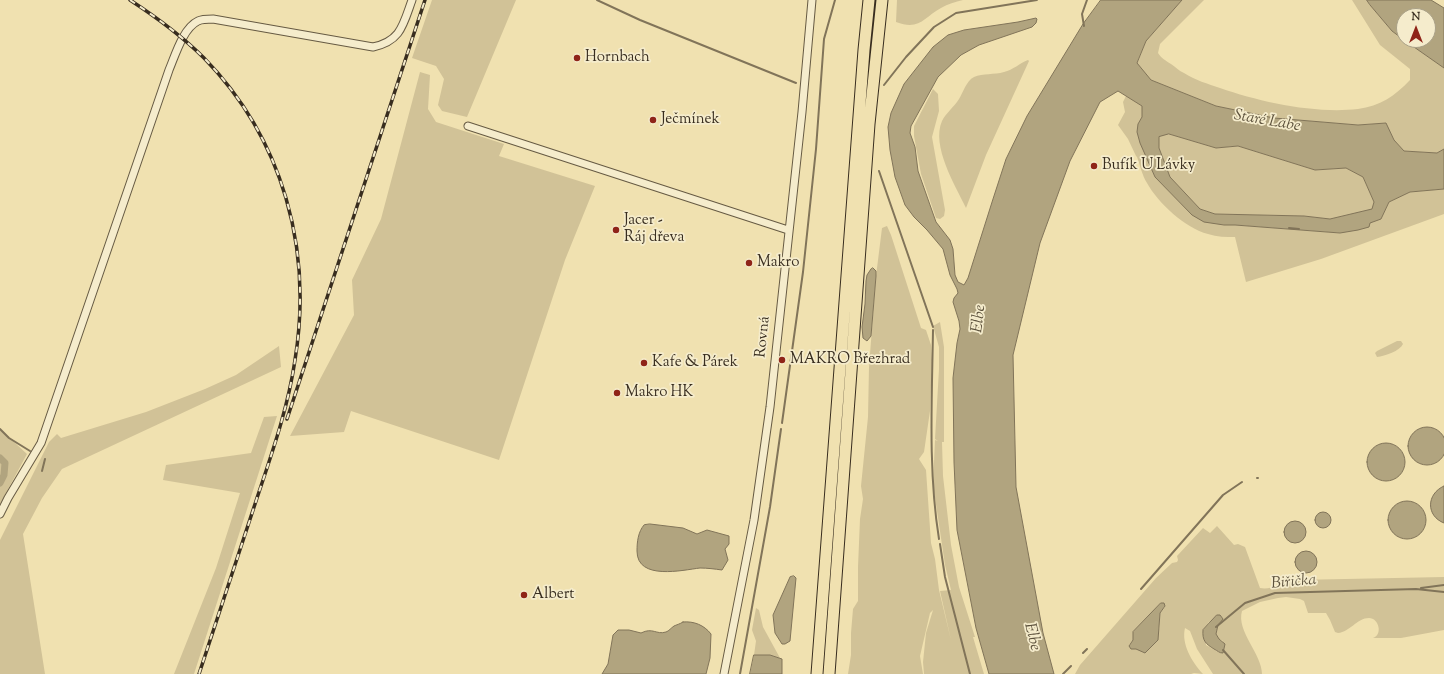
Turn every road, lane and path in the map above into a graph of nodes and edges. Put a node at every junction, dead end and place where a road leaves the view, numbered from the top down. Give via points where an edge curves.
1 (412, 0) edge
2 (812, 0) edge
3 (869, 0) edge
4 (882, 0) edge
5 (468, 126) dead end
6 (788, 230) junction
7 (0, 514) edge
8 (724, 674) edge
9 (817, 674) edge
10 (829, 674) edge

1 - 7 street via 398,33 390,41 373,47 213,19 198,21 190,28 169,70 41,443
2 - 6 street, Rovná
3 - 9 main road
4 - 10 main road via 869,131
5 - 6 street
6 - 8 street, Rovná via 770,407 754,520

